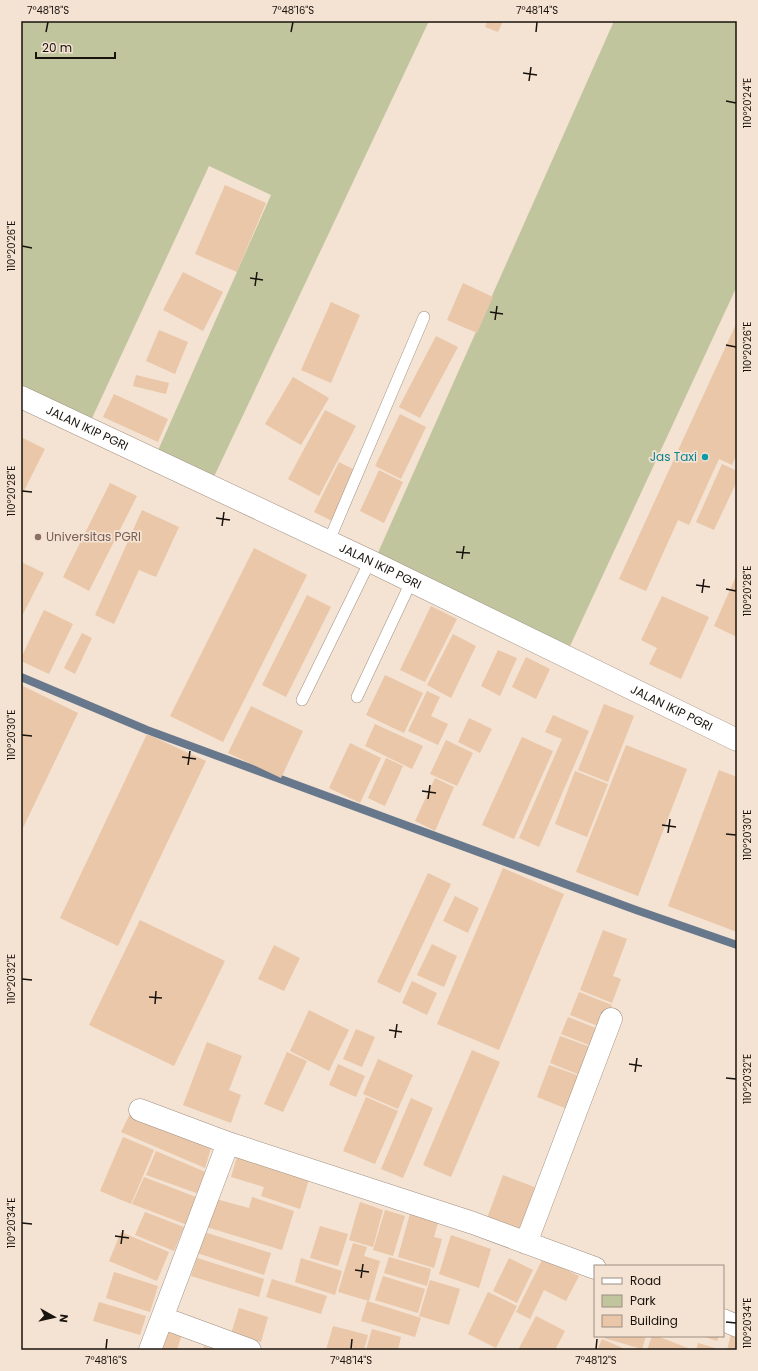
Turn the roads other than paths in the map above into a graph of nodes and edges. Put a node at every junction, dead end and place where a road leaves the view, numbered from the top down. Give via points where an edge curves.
1 (424, 317) dead end
2 (21, 397) edge
3 (328, 543) junction
4 (370, 561) junction
5 (411, 582) junction
6 (356, 697) dead end
7 (302, 700) dead end
8 (737, 740) edge
9 (611, 1019) dead end
10 (140, 1110) dead end
11 (228, 1143) junction
12 (526, 1243) junction
13 (594, 1268) edge
14 (163, 1318) junction
15 (724, 1320) edge
16 (737, 1326) edge
17 (150, 1350) edge
18 (250, 1350) edge

1 - 3 lane
2 - 3 street, JALAN IKIP PGRI
3 - 4 street, JALAN IKIP PGRI
4 - 5 street, JALAN IKIP PGRI
4 - 7 lane
5 - 6 lane
5 - 8 street, JALAN IKIP PGRI
9 - 12 street
10 - 11 street
11 - 12 street via 473,1223
11 - 14 street
12 - 13 street
14 - 17 street
14 - 18 street
15 - 16 street

